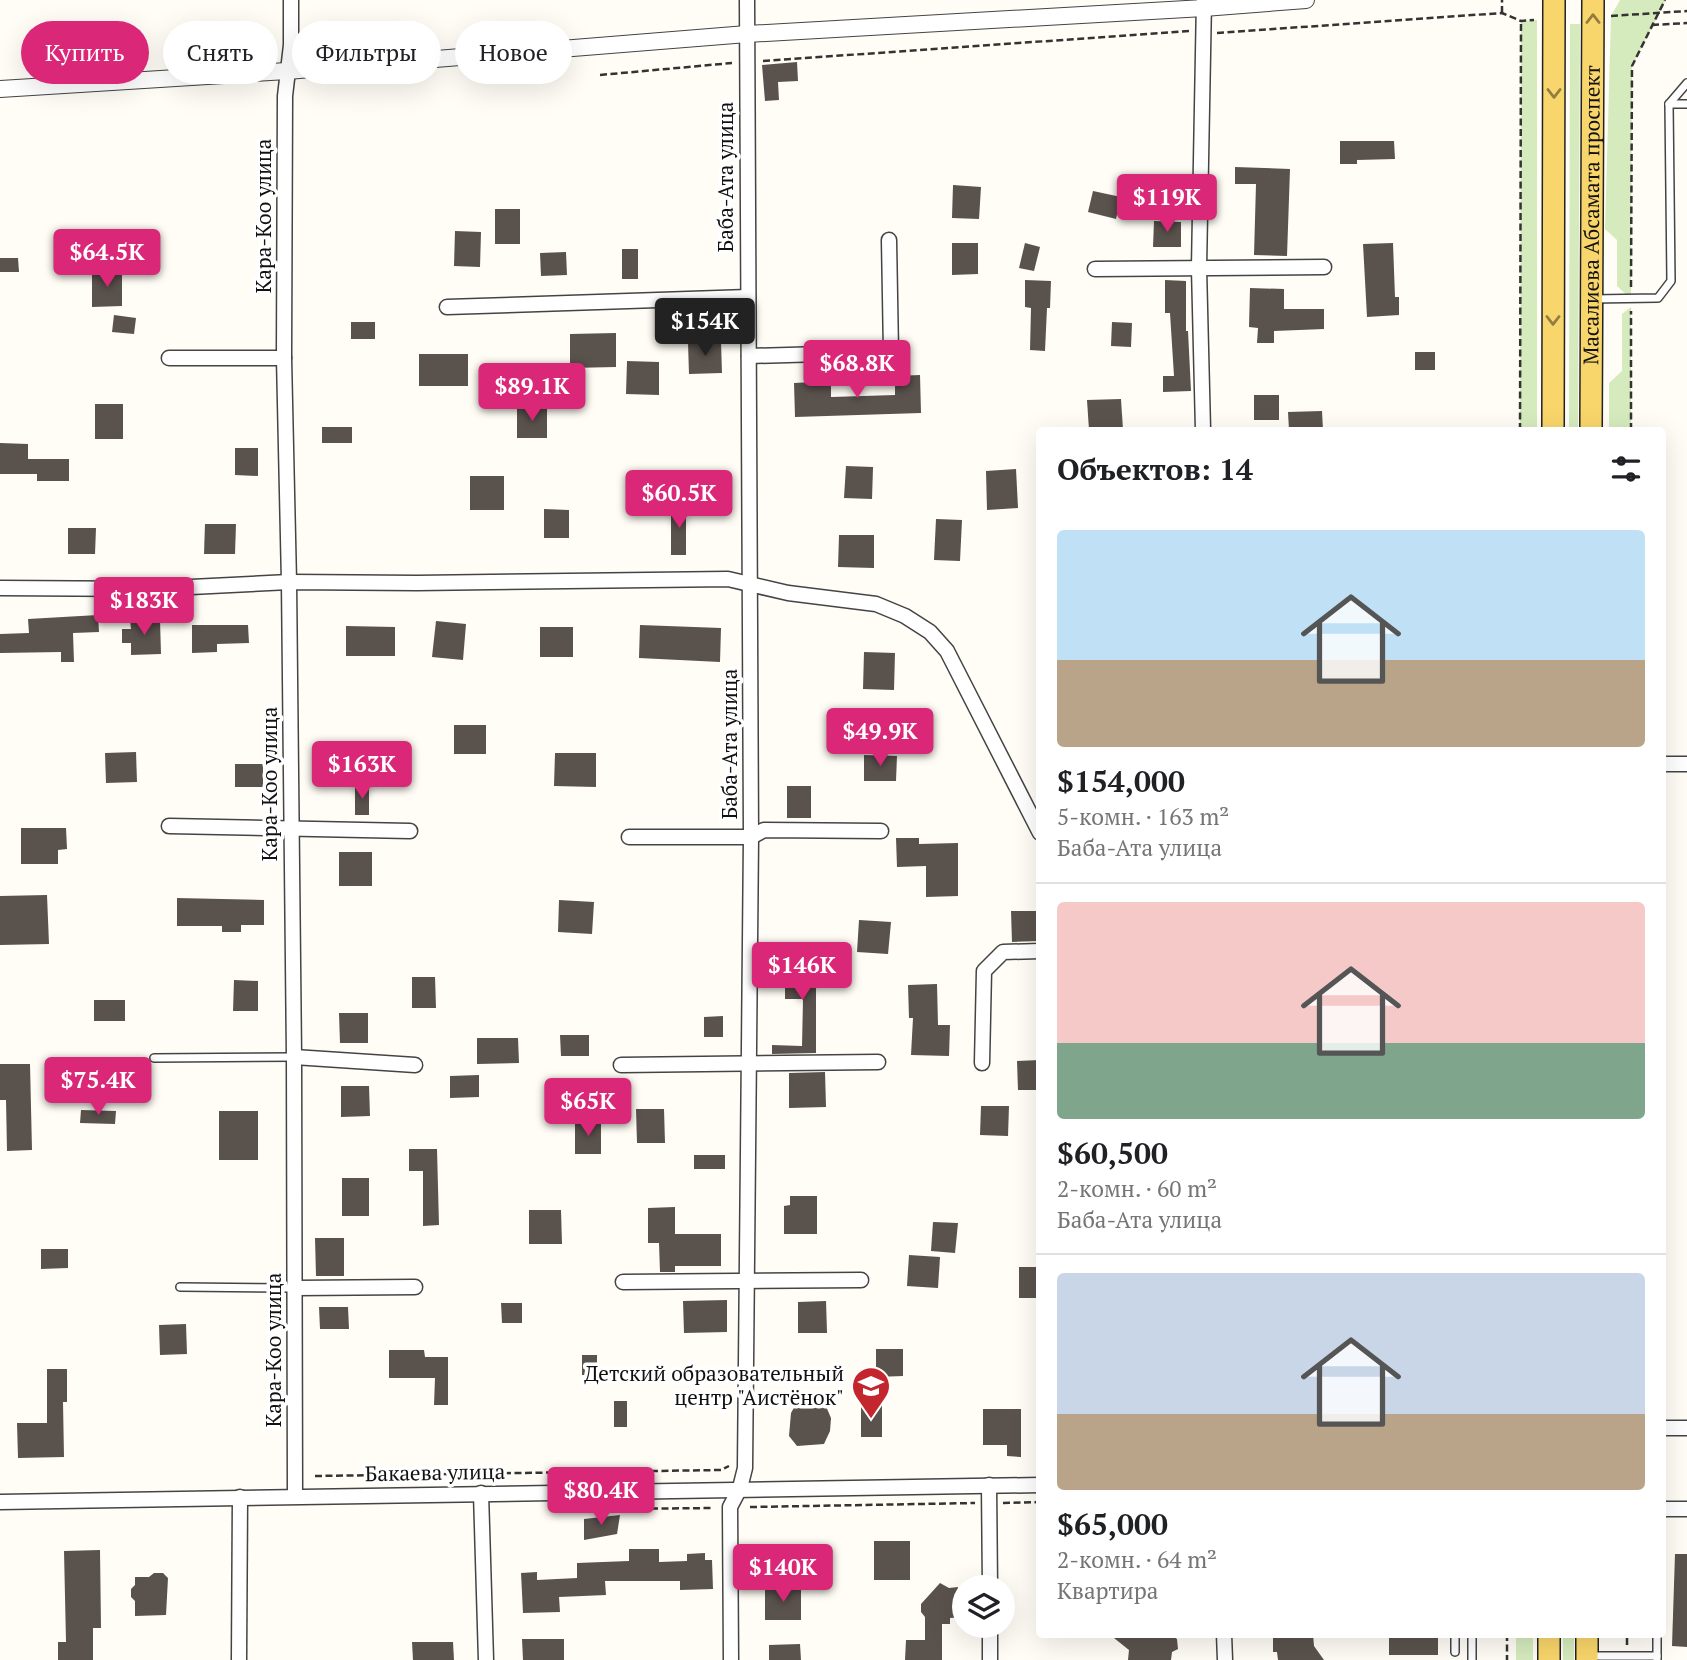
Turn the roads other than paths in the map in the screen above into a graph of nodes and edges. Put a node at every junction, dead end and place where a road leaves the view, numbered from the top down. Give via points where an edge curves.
1 (291, 0) edge
2 (747, 0) edge
3 (1306, 0) edge
4 (1554, 0) edge
5 (1593, 0) edge
6 (1204, 4) edge
7 (747, 34) junction
8 (287, 71) junction
9 (1687, 83) edge
10 (0, 89) edge
11 (1669, 104) junction
12 (1687, 104) edge
13 (889, 240) dead end
14 (1324, 267) dead end
15 (1199, 268) junction
16 (1095, 269) dead end
17 (748, 297) junction
18 (1592, 299) junction
19 (447, 307) dead end
20 (749, 356) junction
21 (169, 358) dead end
22 (284, 358) junction
23 (1203, 427) edge
24 (1553, 427) edge
25 (1591, 427) edge
26 (289, 582) junction
27 (750, 583) junction
28 (0, 588) edge
29 (1666, 764) edge
30 (1687, 764) edge
31 (1036, 825) edge
32 (169, 826) dead end
33 (291, 827) junction
34 (410, 831) dead end
35 (881, 831) dead end
36 (629, 836) dead end
37 (751, 837) junction
38 (1036, 951) edge
39 (294, 1057) junction
40 (154, 1058) dead end
41 (749, 1062) junction
42 (878, 1062) dead end
43 (982, 1063) dead end
44 (415, 1065) dead end
45 (621, 1065) dead end
46 (861, 1280) dead end
47 (622, 1282) dead end
48 (747, 1283) junction
49 (180, 1287) dead end
50 (296, 1287) junction
51 (415, 1287) dead end
52 (1666, 1428) edge
53 (1687, 1428) edge
54 (989, 1485) junction
55 (1036, 1485) edge
56 (740, 1488) junction
57 (481, 1493) junction
58 (295, 1496) junction
59 (240, 1497) junction
60 (0, 1502) edge
61 (1666, 1509) edge
62 (1687, 1509) edge
63 (990, 1575) edge
64 (990, 1638) edge
65 (1224, 1638) edge
66 (1455, 1638) edge
67 (1472, 1638) edge
68 (1549, 1638) edge
69 (1587, 1638) edge
70 (1657, 1638) edge
71 (1455, 1653) dead end
72 (1587, 1658) edge
73 (1657, 1658) edge
74 (239, 1660) edge
75 (486, 1660) edge
76 (731, 1660) edge
77 (990, 1660) edge
78 (1225, 1660) edge
79 (1472, 1660) edge
80 (1549, 1660) edge

1 - 8 street, Кара-Коо улица
2 - 7 street, Баба-Ата улица
3 - 6 street
4 -> 24 main road, Масалиева Абсамата проспект
18 -> 5 main road, Масалиева Абсамата проспект
6 - 7 street
6 - 15 street
7 - 8 street
7 - 17 street, Баба-Ата улица
8 - 10 street
8 - 22 street, Кара-Коо улица
9 - 11 lane
11 - 12 lane
11 - 18 lane via 1671,281 1658,298
13 - 20 street via 891,352
14 - 15 street
15 - 16 street
15 - 23 street
17 - 19 street
17 - 20 street, Баба-Ата улица
18 - 25 main road, Масалиева Абсамата проспект
20 - 27 street, Баба-Ата улица
21 - 22 street
22 - 26 street, Кара-Коо улица
26 - 27 street via 728,579
26 - 28 street via 151,589
26 - 33 street, Кара-Коо улица
27 - 31 street via 788,593 876,604 930,632 947,651
27 - 37 street, Баба-Ата улица
29 - 30 street
32 - 33 street
33 - 34 street
33 - 39 street, Кара-Коо улица
35 - 37 street via 764,830
36 - 37 street
37 - 41 street, Баба-Ата улица
38 - 43 street via 1003,952 984,971
39 - 40 lane
39 - 44 street
39 - 50 street, Кара-Коо улица
41 - 42 street
41 - 45 street
41 - 48 street, Баба-Ата улица
46 - 48 street
47 - 48 street
48 - 56 street, Баба-Ата улица via 745,1468
49 - 50 lane
50 - 51 street
50 - 58 street, Кара-Коо улица
52 - 53 street
54 - 55 street, Бакаева улица
54 - 56 street, Бакаева улица
54 - 63 street
56 - 57 street, Бакаева улица
56 - 76 street, Баба-Ата улица via 730,1507
57 - 58 street, Бакаева улица
57 - 75 street
58 - 59 street, Бакаева улица
59 - 60 street, Бакаева улица
59 - 74 street
61 - 62 street
64 - 77 street
65 - 78 street
66 - 71 lane
67 - 79 lane
68 - 80 main road
69 - 72 main road
70 - 73 lane
72 - 73 lane

